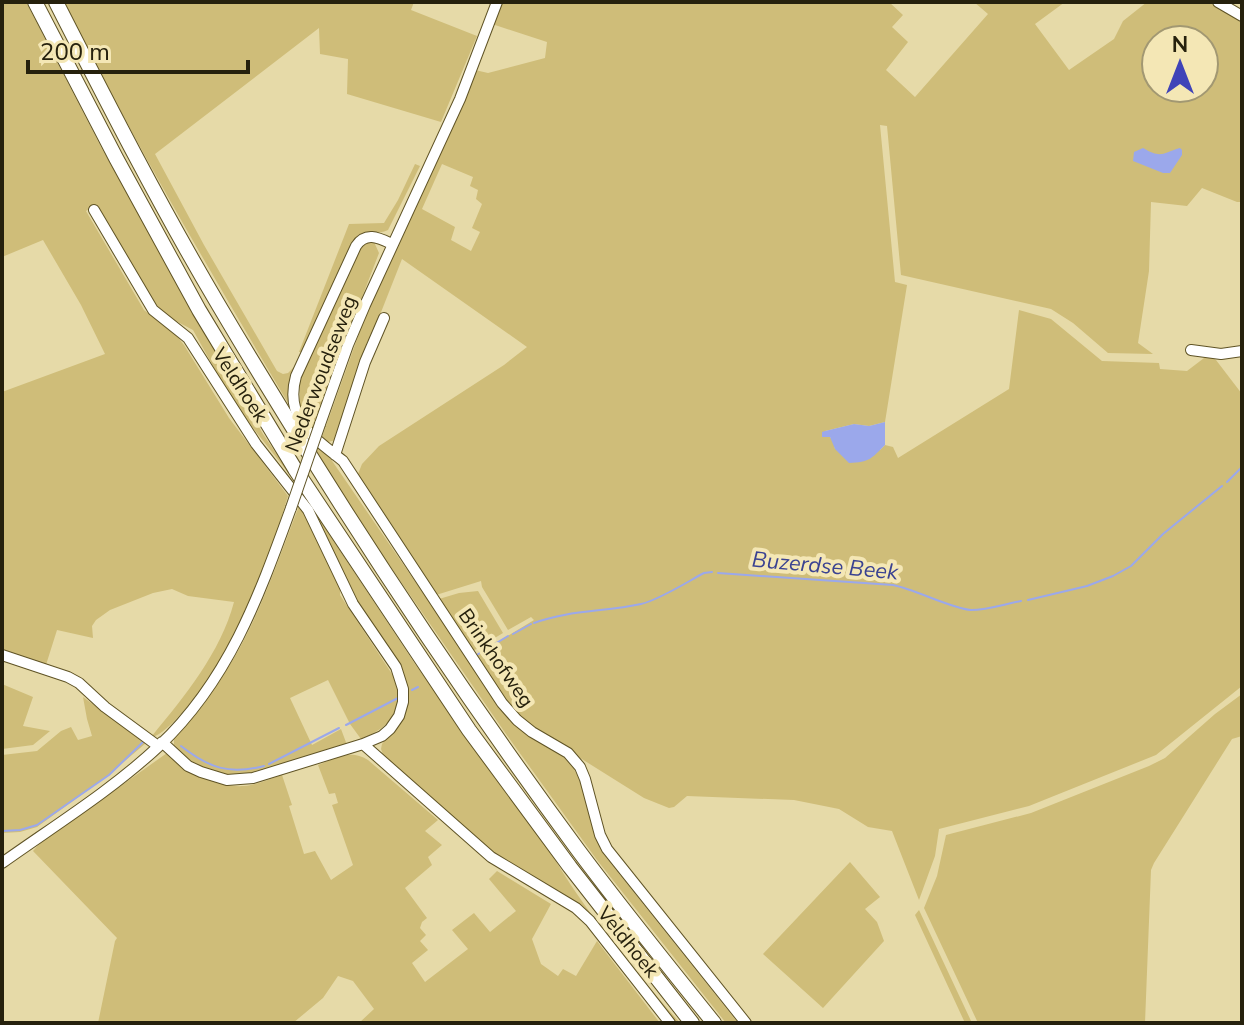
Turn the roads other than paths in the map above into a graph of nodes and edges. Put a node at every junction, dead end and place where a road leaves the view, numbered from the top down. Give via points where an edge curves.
1 (35, 2) edge
2 (56, 2) edge
3 (497, 2) edge
4 (1218, 2) edge
5 (1242, 16) edge
6 (94, 210) dead end
7 (392, 244) junction
8 (384, 318) dead end
9 (1191, 350) dead end
10 (1242, 351) edge
11 (335, 455) junction
12 (2, 655) edge
13 (160, 744) junction
14 (363, 744) junction
15 (2, 863) edge
16 (670, 1023) edge
17 (692, 1023) edge
18 (714, 1023) edge
19 (746, 1023) edge

1 - 17 highway via 199,310 295,469 469,730
2 - 18 highway via 216,302 384,572 579,851
3 - 7 street, Nederwoudseweg via 454,112
4 - 5 street
6 - 14 street, Veldhoek via 153,310 188,338 256,444 308,510 353,604 396,667 403,689 399,716 382,736
7 - 11 street, Brinkhofweg via 369,236 359,241 294,384 301,422
7 - 13 street, Nederwoudseweg, bridge via 348,345 260,592 233,648 197,702
8 - 11 street
9 - 10 street
11 - 19 street, Brinkhofweg via 502,703 580,767 607,849
12 - 13 street via 79,683
13 - 14 street, Veldhoek via 188,766 227,780 253,778
13 - 15 street, Nederwoudseweg
14 - 16 street, Veldhoek via 491,857 576,908

